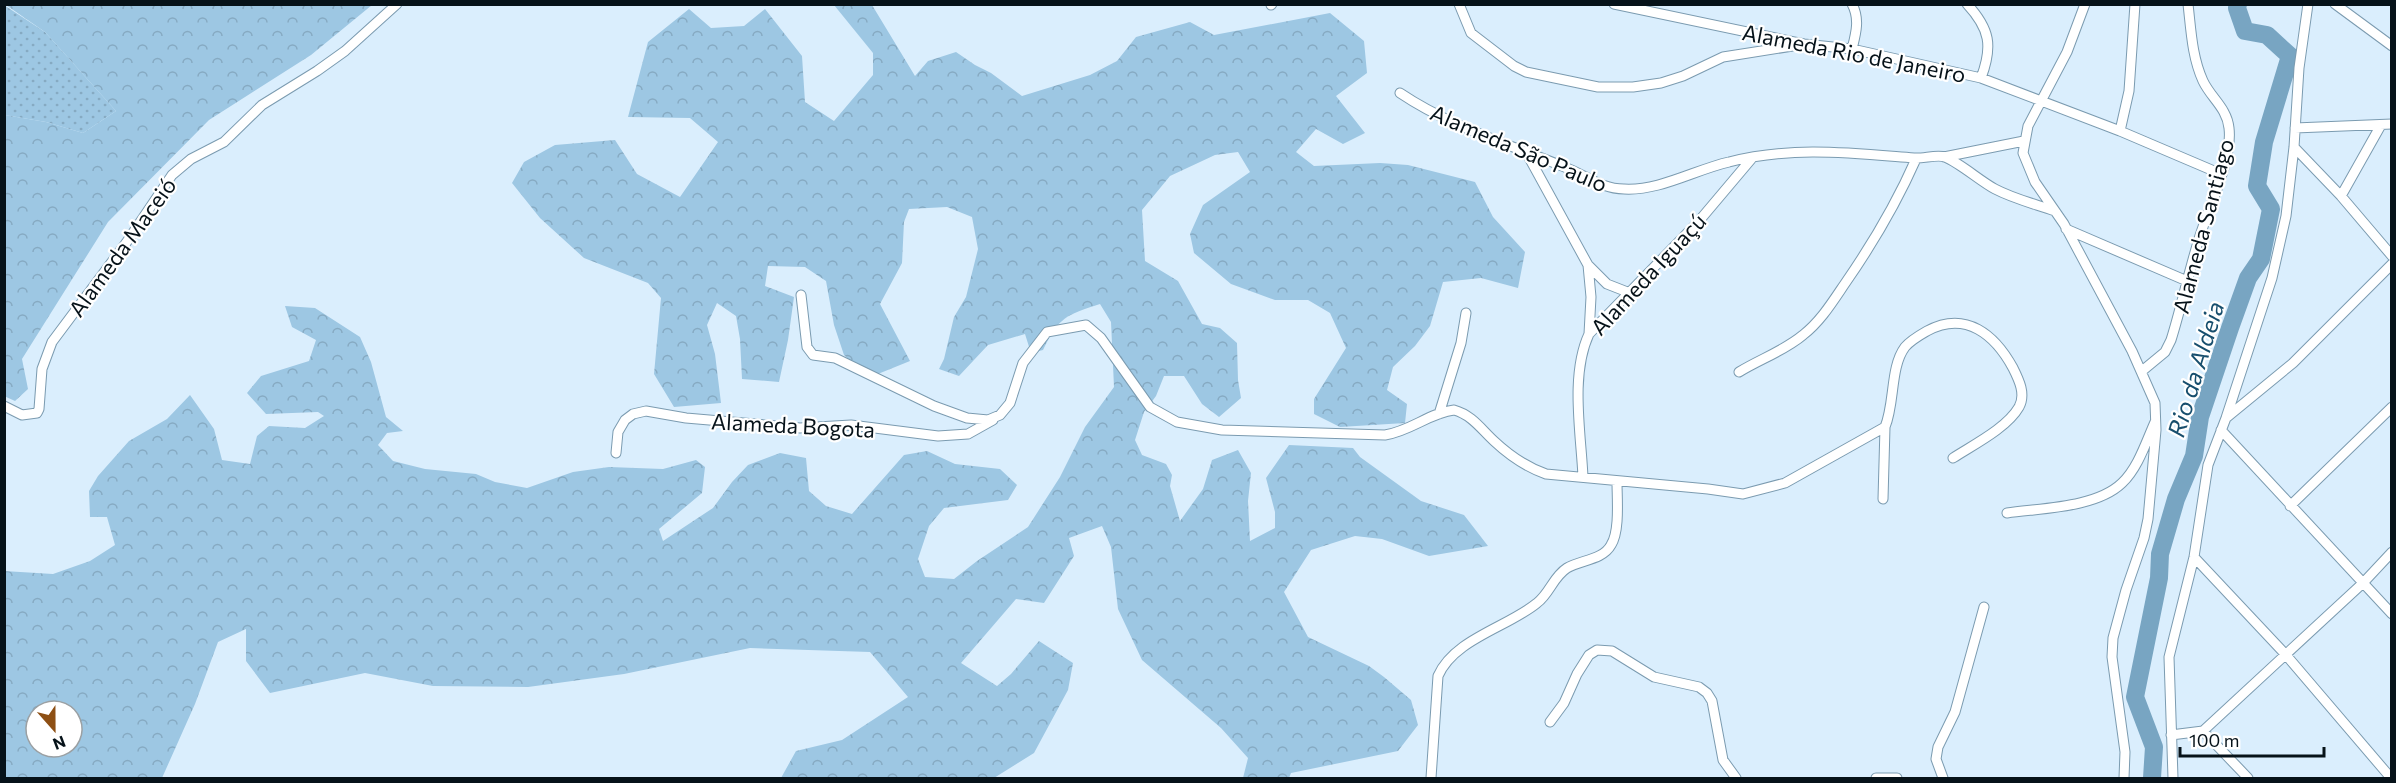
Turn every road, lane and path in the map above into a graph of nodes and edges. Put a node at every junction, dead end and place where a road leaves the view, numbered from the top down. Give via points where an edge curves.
1 (397, 4) edge
2 (1459, 4) edge
3 (1614, 4) edge
4 (1852, 4) edge
5 (1967, 4) edge
6 (2085, 4) edge
7 (2135, 4) edge
8 (2188, 4) edge
9 (2308, 4) edge
10 (2335, 4) edge
11 (1804, 44) junction
12 (2391, 46) edge
13 (1852, 49) junction
14 (1981, 78) junction
15 (1400, 93) dead end
16 (2041, 102) junction
17 (2381, 124) junction
18 (2391, 124) edge
19 (2295, 128) junction
20 (2120, 131) junction
21 (2024, 141) junction
22 (2294, 147) junction
23 (1526, 152) junction
24 (1753, 157) junction
25 (1944, 157) junction
26 (1916, 159) junction
27 (2221, 174) junction
28 (2341, 196) junction
29 (2055, 211) junction
30 (2066, 229) junction
31 (2391, 256) edge
32 (2391, 264) edge
33 (1588, 265) junction
34 (2187, 281) junction
35 (1630, 293) junction
36 (801, 295) dead end
37 (1466, 313) dead end
38 (1589, 334) junction
39 (2142, 371) junction
40 (1739, 372) dead end
41 (4, 406) edge
42 (2391, 407) edge
43 (1439, 414) junction
44 (995, 418) junction
45 (2226, 418) junction
46 (2156, 420) junction
47 (1885, 427) junction
48 (2221, 430) junction
49 (616, 453) dead end
50 (1953, 458) dead end
51 (1583, 477) junction
52 (1617, 482) junction
53 (1883, 499) dead end
54 (2290, 506) junction
55 (2007, 513) dead end
56 (2391, 552) edge
57 (2194, 557) junction
58 (2363, 583) junction
59 (1984, 607) dead end
60 (2391, 614) edge
61 (2286, 655) junction
62 (1550, 722) dead end
63 (2203, 731) junction
64 (2171, 735) junction
65 (1431, 778) edge
66 (1736, 778) edge
67 (1876, 778) edge
68 (1897, 778) edge
69 (1943, 778) edge
70 (2124, 778) edge
71 (2173, 778) edge
72 (2248, 778) edge
73 (2391, 778) edge

1 - 41 street, Alameda Maceió via 345,51 254,111 224,142 191,159 172,176 52,342 42,369 37,413 22,415
2 - 11 street via 1471,33 1514,66 1598,87 1661,83 1723,57
3 - 11 street, Alameda Rio de Janeiro
4 - 13 street via 1858,24
5 - 14 street via 1982,22 1988,40
6 - 16 street via 2067,52
7 - 20 street via 2130,91
8 - 27 street, Alameda Santiago via 2196,64 2204,84 2224,111 2229,128
9 - 19 street
10 - 12 street
11 - 13 street, Alameda Rio de Janeiro
13 - 14 street, Alameda Rio de Janeiro
14 - 16 street, Alameda Rio de Janeiro
15 - 23 street, Alameda São Paulo via 1435,114
16 - 20 street, Alameda Rio de Janeiro
16 - 21 street
17 - 18 street
17 - 19 street
17 - 28 street
19 - 22 street
20 - 27 street, Alameda Rio de Janeiro
21 - 25 street, Alameda São Paulo
21 - 29 street via 2029,171
22 - 28 street
22 - 45 street via 2275,267
23 - 24 street, Alameda São Paulo via 1596,183 1624,189 1656,185
23 - 33 street
24 - 26 street, Alameda São Paulo via 1845,151
24 - 35 street, Alameda Iguaçú
25 - 26 street, Alameda São Paulo
25 - 29 street via 1995,189
26 - 40 street via 1878,232 1816,322 1795,342
27 - 34 street, Alameda Santiago
28 - 31 street
29 - 30 street
30 - 34 street
30 - 39 street
32 - 45 street via 2287,368
33 - 35 street via 1607,284
33 - 38 street
34 - 39 street, Alameda Santiago via 2168,346
35 - 38 street, Alameda Iguaçú
36 - 44 street via 807,347 813,355 835,358 945,410 978,421
37 - 43 street
38 - 51 street, Alameda Iguaçú via 1579,376
39 - 46 street via 2155,403
42 - 54 street
43 - 44 street via 1385,435 1222,430 1177,422 1150,407 1101,338 1086,325 1045,334 1023,363 1010,403
43 - 51 street via 1461,412 1510,455 1534,470
44 - 49 street, Alameda Bogota via 968,434 938,436 851,425 800,428 646,411 625,420 618,432
45 - 48 street
46 - 55 street via 2130,474 2108,493 2067,505
46 - 70 street via 2153,483 2144,538 2113,638 2125,752
47 - 50 street via 1893,402 1898,361 1905,347 1937,326 1973,327 1986,333 2002,350 2019,379 2021,398 2010,418
47 - 52 street via 1785,483 1758,491 1743,494
47 - 53 street
48 - 54 street
48 - 57 street via 2208,465
51 - 52 street
52 - 65 street via 1616,533 1610,549 1566,569 1540,601 1464,647 1442,667 1438,676
54 - 58 street
56 - 58 street
57 - 61 street
57 - 64 street via 2168,665
58 - 60 street
58 - 61 street
59 - 69 street via 1955,712 1938,747 1936,759
61 - 63 street
61 - 73 street
62 - 66 street via 1589,655 1597,650 1612,651 1654,677 1699,687 1707,693 1723,760
63 - 64 street
63 - 72 street
64 - 71 street
67 - 68 street

